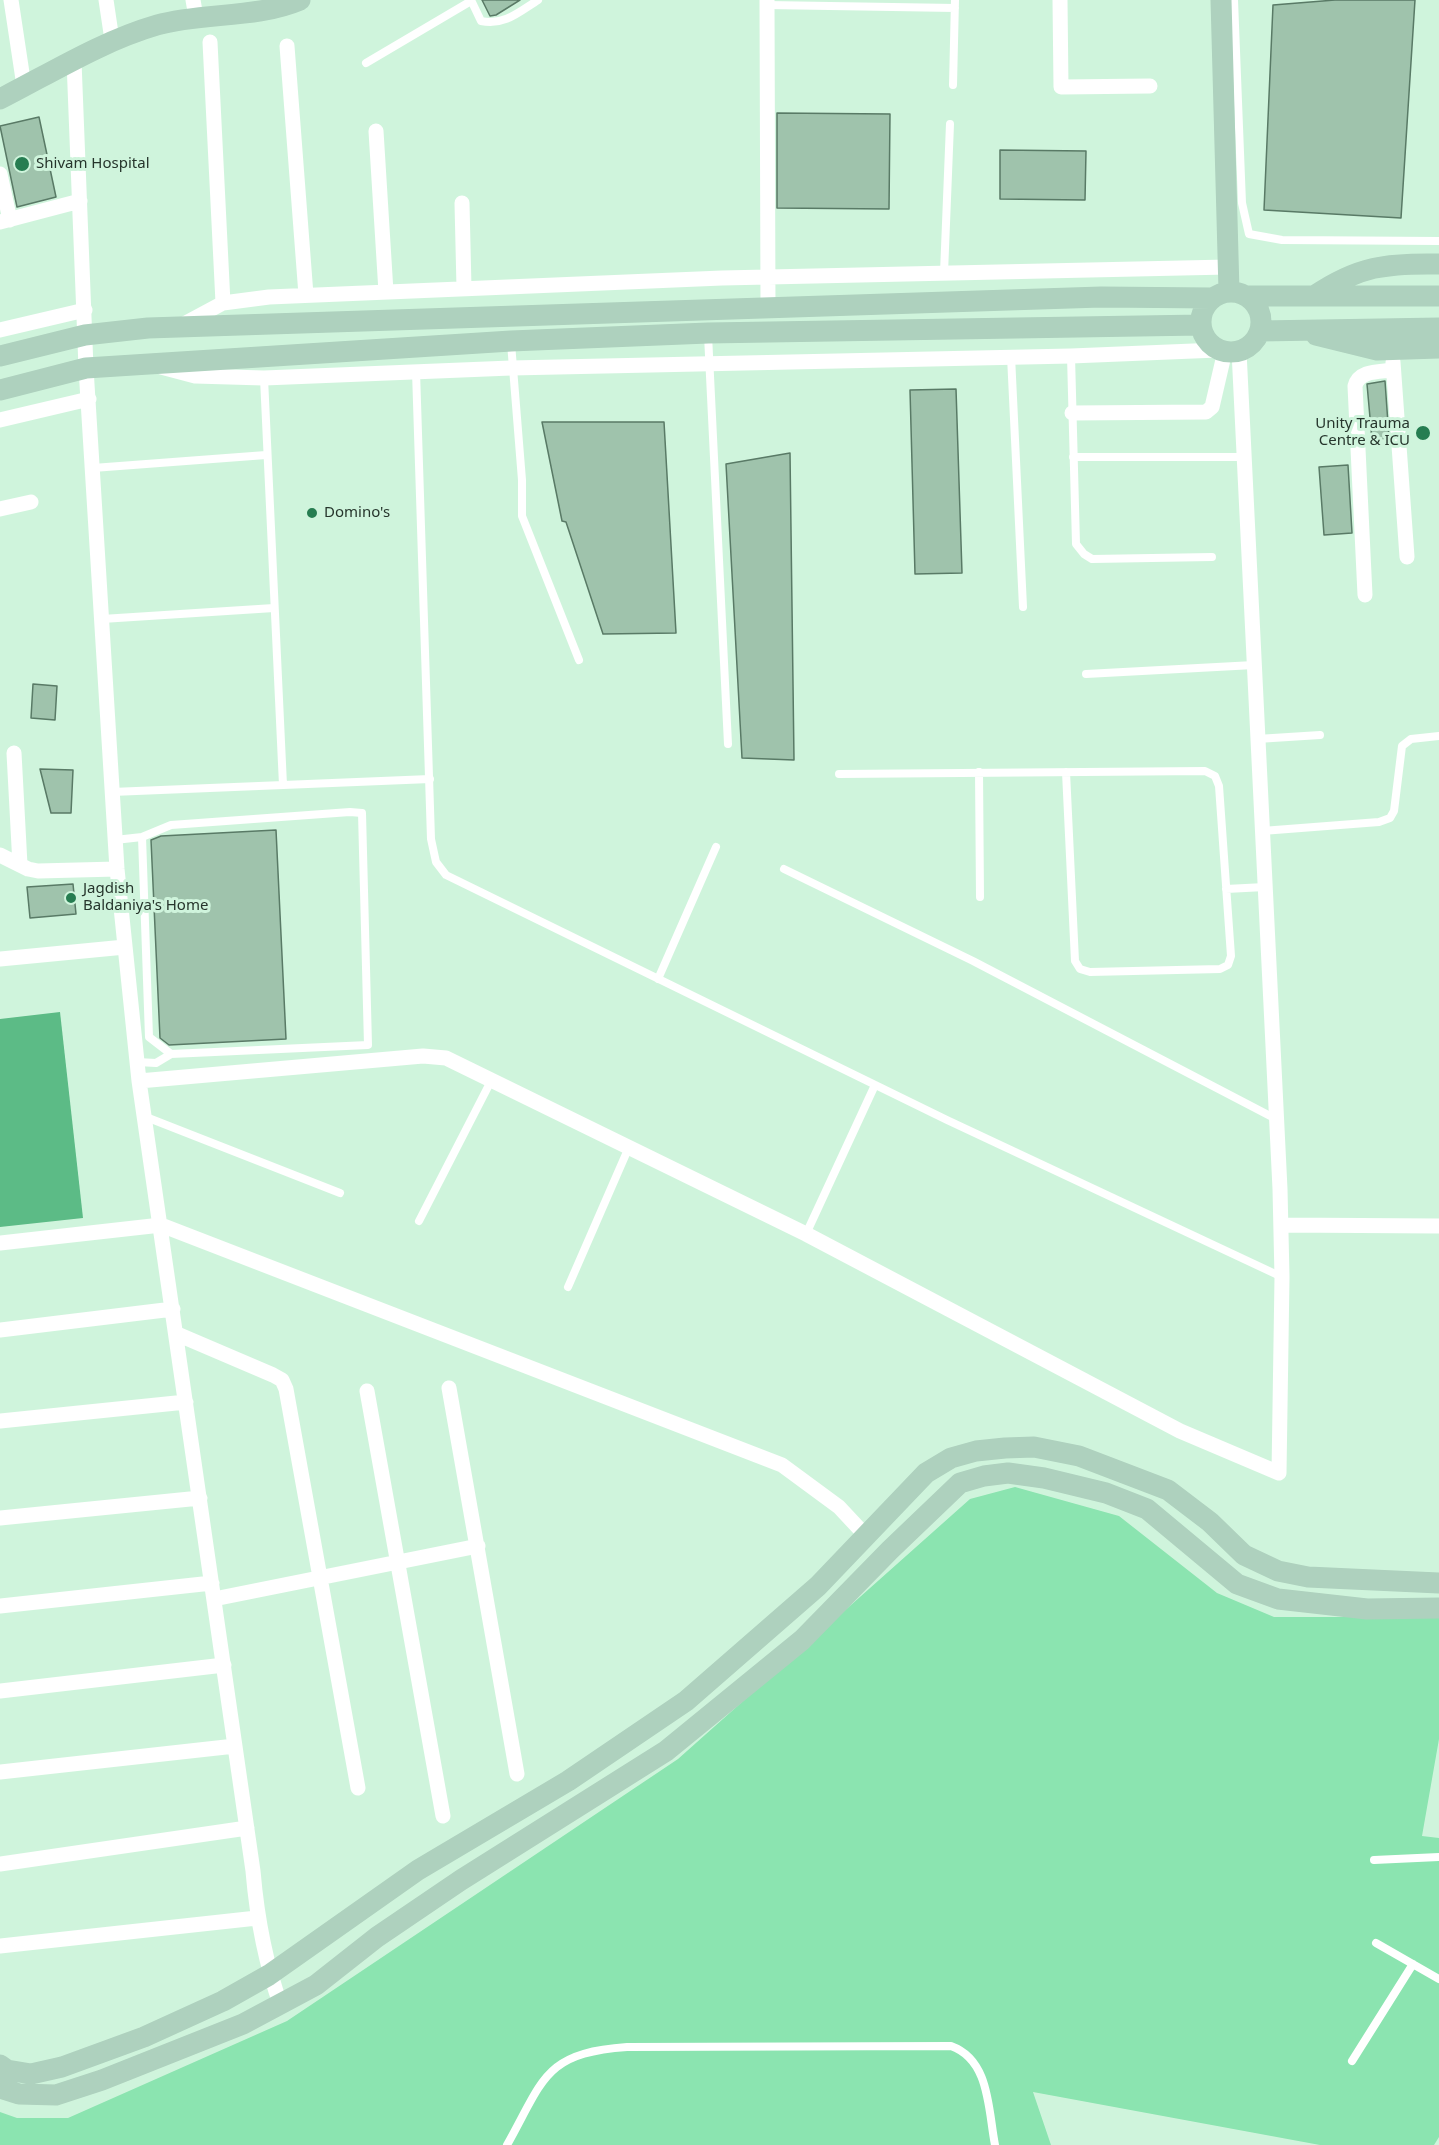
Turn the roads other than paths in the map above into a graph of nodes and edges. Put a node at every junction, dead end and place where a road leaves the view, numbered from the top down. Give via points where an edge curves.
1 (11, 0) edge
2 (106, 0) edge
3 (300, 0) edge
4 (471, 0) edge
5 (538, 0) edge
6 (1060, 0) edge
7 (1221, 0) edge
8 (1234, 0) edge
9 (767, 2) edge
10 (279, 4) edge
11 (955, 4) edge
12 (194, 8) edge
13 (112, 40) junction
14 (210, 42) dead end
15 (287, 46) dead end
16 (74, 61) junction
17 (366, 63) dead end
18 (953, 85) dead end
19 (24, 86) junction
20 (1150, 86) dead end
21 (0, 99) edge
22 (950, 124) dead end
23 (376, 130) dead end
24 (0, 174) edge
25 (81, 201) junction
26 (462, 203) dead end
27 (5, 221) edge
28 (1439, 241) edge
29 (1439, 264) edge
30 (1228, 267) junction
31 (944, 273) junction
32 (766, 277) junction
33 (464, 288) junction
34 (386, 292) junction
35 (306, 295) junction
36 (1229, 295) junction
37 (1314, 296) junction
38 (1439, 296) edge
39 (223, 303) junction
40 (768, 308) junction
41 (85, 310) junction
42 (1201, 325) junction
43 (177, 327) junction
44 (1439, 328) edge
45 (1292, 329) junction
46 (0, 330) edge
47 (1260, 331) junction
48 (708, 333) junction
49 (85, 334) junction
50 (511, 341) junction
51 (1439, 348) edge
52 (1227, 350) junction
53 (0, 356) edge
54 (1011, 356) junction
55 (1071, 356) junction
56 (1393, 360) junction
57 (149, 363) junction
58 (710, 363) junction
59 (511, 368) junction
60 (86, 369) junction
61 (416, 371) junction
62 (264, 378) junction
63 (0, 390) edge
64 (89, 399) junction
65 (1072, 413) junction
66 (0, 420) edge
67 (266, 455) junction
68 (1073, 457) junction
69 (1244, 457) junction
70 (93, 468) junction
71 (31, 502) dead end
72 (0, 509) edge
73 (1212, 557) dead end
74 (1407, 557) dead end
75 (1365, 595) dead end
76 (1023, 607) dead end
77 (274, 608) junction
78 (102, 619) junction
79 (579, 660) dead end
80 (1254, 665) junction
81 (1086, 674) dead end
82 (1320, 735) dead end
83 (1439, 736) edge
84 (1257, 739) junction
85 (728, 744) dead end
86 (14, 753) dead end
87 (979, 772) junction
88 (1066, 772) junction
89 (839, 774) dead end
90 (430, 779) junction
91 (283, 785) junction
92 (112, 792) junction
93 (1262, 831) junction
94 (142, 837) junction
95 (115, 840) junction
96 (716, 847) dead end
97 (0, 855) edge
98 (20, 865) junction
99 (117, 868) junction
100 (784, 869) dead end
101 (1265, 887) junction
102 (1226, 889) junction
103 (980, 897) dead end
104 (125, 947) junction
105 (0, 959) edge
106 (658, 979) junction
107 (171, 1054) junction
108 (137, 1062) junction
109 (139, 1081) junction
110 (491, 1081) junction
111 (875, 1085) junction
112 (146, 1117) junction
113 (1276, 1119) junction
114 (629, 1148) junction
115 (340, 1193) dead end
116 (419, 1221) dead end
117 (1281, 1224) junction
118 (161, 1225) junction
119 (1439, 1226) edge
120 (806, 1234) junction
121 (0, 1243) edge
122 (1282, 1277) junction
123 (568, 1287) dead end
124 (173, 1309) junction
125 (0, 1330) edge
126 (177, 1334) junction
127 (449, 1388) dead end
128 (367, 1391) dead end
129 (186, 1402) junction
130 (0, 1421) edge
131 (200, 1498) junction
132 (0, 1518) edge
133 (867, 1537) junction
134 (478, 1546) junction
135 (398, 1562) junction
136 (320, 1577) junction
137 (212, 1583) junction
138 (1439, 1583) edge
139 (214, 1599) junction
140 (0, 1606) edge
141 (1439, 1608) edge
142 (224, 1665) junction
143 (0, 1691) edge
144 (235, 1746) junction
145 (0, 1772) edge
146 (517, 1774) dead end
147 (358, 1788) dead end
148 (443, 1816) dead end
149 (247, 1828) junction
150 (1439, 1857) edge
151 (1374, 1860) dead end
152 (0, 1864) edge
153 (257, 1918) junction
154 (1377, 1943) dead end
155 (0, 1946) edge
156 (1413, 1964) junction
157 (269, 1975) junction
158 (1439, 1979) edge
159 (281, 2006) junction
160 (1352, 2061) dead end
161 (0, 2065) edge
162 (0, 2088) edge
163 (507, 2145) edge
164 (994, 2145) edge

1 - 19 street
2 - 13 street
3 - 10 street
4 - 5 lane via 481,21 493,24 507,20
4 - 17 lane
6 - 20 street via 1061,87
7 - 30 street
8 - 28 lane via 1242,203 1249,234 1282,240
9 - 11 lane
9 - 32 street
10 - 12 street
11 - 18 lane
12 - 13 street
13 - 16 street
14 - 39 street
15 - 35 street
16 - 19 street
16 - 25 street
19 - 21 street
22 - 31 lane
23 - 34 street
24 - 27 street
25 - 27 street
25 - 41 street
26 - 33 street
29 - 37 street via 1364,269 1340,278
30 - 31 street
30 - 36 street
31 - 32 street
32 - 33 street
32 - 40 street
33 - 34 street
34 - 35 street
35 - 39 street via 241,298
36 - 37 street
36 - 40 street
36 - 42 street via 1205,306
36 - 47 street via 1259,311
37 - 38 street
39 - 43 street
40 - 43 street
41 - 46 street
41 - 49 street
42 - 48 street
42 - 52 street via 1204,335
43 - 49 street
44 - 45 street
45 - 47 street
45 - 56 street
47 - 52 street via 1248,347
48 - 50 street
48 - 58 lane
49 - 53 street
49 - 60 street
50 - 57 street
50 - 59 lane
51 - 56 street
52 - 55 street
52 - 65 street via 1212,407 1206,412
52 - 69 street
54 - 55 street
54 - 58 street
54 - 76 lane
55 - 65 lane
56 - 74 street
56 - 75 street via 1357,379 1355,386
57 - 60 street
57 - 62 street via 195,376
58 - 59 street
58 - 85 lane
59 - 61 street
59 - 79 lane via 522,516
60 - 63 street
60 - 64 street
61 - 62 street
61 - 90 lane
62 - 67 lane
64 - 66 street
64 - 70 street
65 - 68 lane
67 - 70 lane
67 - 77 lane
68 - 69 lane
68 - 73 lane via 1076,544 1084,554 1092,559
69 - 80 street
70 - 78 street
71 - 72 street
77 - 78 lane
77 - 91 lane
78 - 92 street
80 - 81 lane
80 - 84 street
82 - 84 lane
83 - 93 lane via 1411,739 1402,746 1390,818
84 - 93 street
86 - 98 street
87 - 88 lane
87 - 89 lane
87 - 103 lane
88 - 102 lane via 1205,771 1215,776 1219,786
88 - 102 lane via 1076,962 1080,969 1220,969 1228,965 1231,956
90 - 91 lane
90 - 106 lane via 431,839 436,862 446,875
91 - 92 lane
92 - 95 street
93 - 101 street
94 - 95 lane
94 - 107 lane via 149,1037
94 - 107 lane via 171,825 362,813 368,1045
95 - 99 street
96 - 106 lane
97 - 98 street
98 - 99 street via 38,871
99 - 104 street
100 - 113 lane via 983,966
101 - 102 lane
101 - 113 street
104 - 105 street
104 - 108 street
106 - 111 lane
107 - 108 lane via 156,1063
108 - 109 street
109 - 110 street via 423,1056 446,1058
109 - 112 street
110 - 114 street
110 - 116 lane
111 - 120 lane
111 - 122 lane
112 - 115 lane
112 - 118 street
113 - 117 street
114 - 120 street
114 - 123 lane
117 - 119 street
117 - 122 street
118 - 121 street
118 - 124 street
118 - 133 street via 782,1465 839,1507
120 - 122 street via 1179,1431 1279,1473
124 - 125 street
124 - 126 street
126 - 129 street
126 - 136 street via 282,1380
127 - 134 street
128 - 135 street
129 - 130 street
129 - 131 street
131 - 132 street
131 - 137 street
133 - 138 street via 926,1473 951,1458 976,1450 1034,1448 1079,1456 1168,1490 1244,1554 1278,1571 1308,1577
133 - 157 street via 819,1586 686,1701 588,1768 418,1870
134 - 135 street
134 - 146 street
135 - 136 street
135 - 148 street
136 - 139 street
136 - 147 street
137 - 139 street
137 - 140 street
139 - 142 street
141 - 159 street via 1367,1609 1278,1599 1237,1584 1147,1509 1106,1493 1008,1473 960,1483 802,1640 666,1750 461,1880
142 - 143 street
142 - 144 street
144 - 145 street
144 - 149 street
149 - 152 street
149 - 153 street
150 - 151 lane
153 - 155 street
153 - 157 street
154 - 156 lane
156 - 158 lane
156 - 160 lane
157 - 159 street
157 - 161 street via 184,2019 62,2067 31,2074
159 - 162 street via 56,2095 18,2094
163 - 164 lane via 550,2071 569,2058 594,2050 927,2046 951,2046 965,2051 974,2060 983,2077

